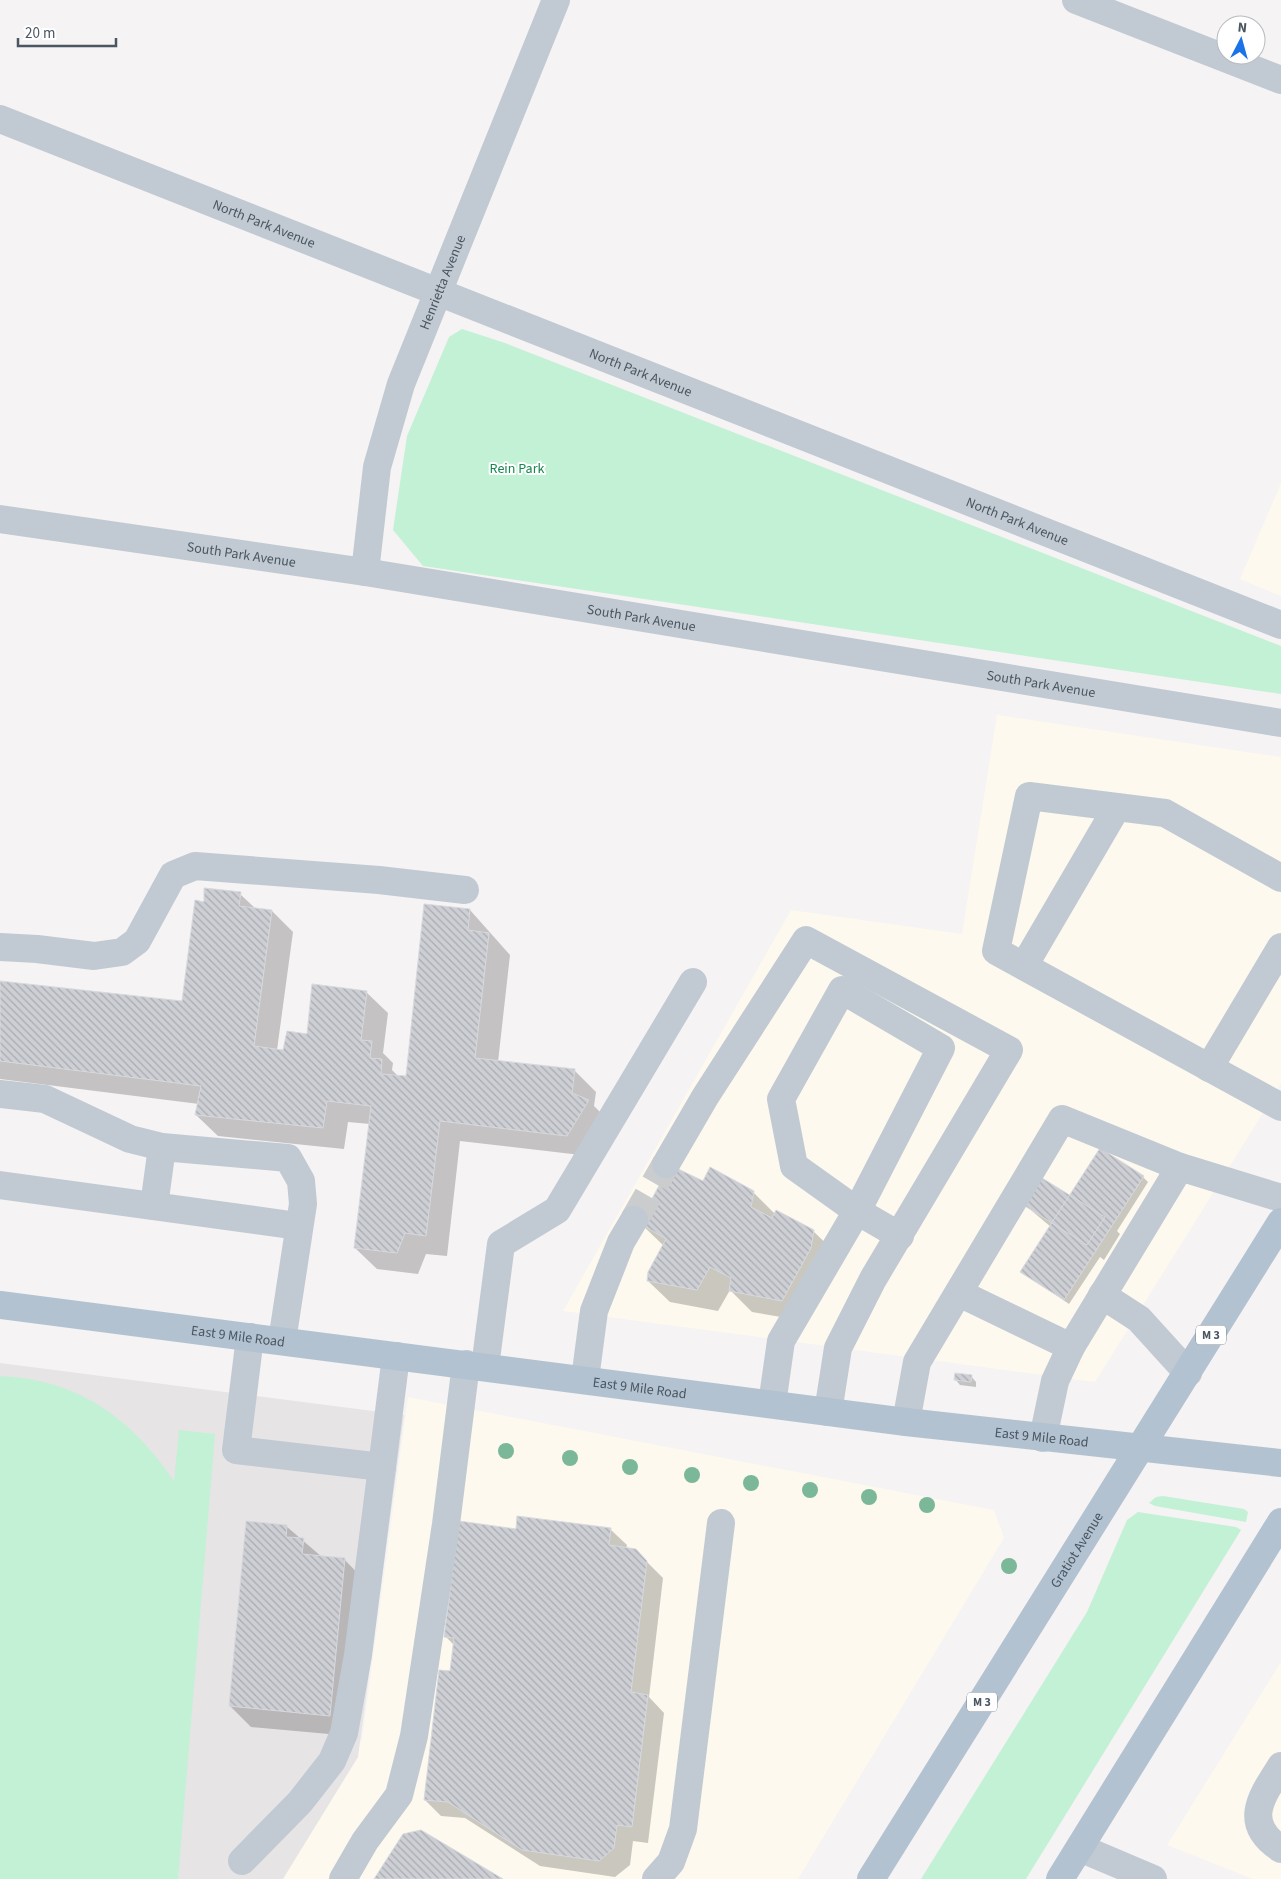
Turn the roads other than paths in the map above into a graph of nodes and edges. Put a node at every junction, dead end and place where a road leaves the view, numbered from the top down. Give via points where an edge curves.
1 (556, 0) edge
2 (1076, 0) edge
3 (1281, 80) edge
4 (0, 119) edge
5 (438, 294) junction
6 (0, 519) edge
7 (365, 572) junction
8 (1280, 622) edge
9 (1281, 723) edge
10 (1117, 807) junction
11 (1281, 878) edge
12 (465, 890) dead end
13 (0, 947) edge
14 (1281, 947) edge
15 (1024, 966) junction
16 (694, 982) dead end
17 (1209, 1068) junction
18 (0, 1094) edge
19 (1281, 1106) edge
20 (162, 1147) junction
21 (666, 1164) tunnel mouth
22 (1180, 1167) junction
23 (0, 1185) edge
24 (1281, 1198) edge
25 (154, 1206) junction
26 (857, 1210) junction
27 (634, 1220) tunnel mouth
28 (1281, 1222) edge
29 (298, 1226) junction
30 (900, 1236) junction
31 (959, 1293) junction
32 (1102, 1295) junction
33 (0, 1305) edge
34 (250, 1337) junction
35 (282, 1341) junction
36 (1071, 1347) junction
37 (396, 1356) junction
38 (475, 1365) junction
39 (1188, 1373) junction
40 (585, 1379) junction
41 (772, 1404) junction
42 (828, 1412) junction
43 (906, 1422) junction
44 (1043, 1438) junction
45 (1141, 1448) junction
46 (1281, 1463) edge
47 (382, 1467) junction
48 (1281, 1522) edge
49 (721, 1523) dead end
50 (1281, 1766) edge
51 (1080, 1848) junction
52 (1281, 1849) edge
53 (242, 1861) dead end
54 (343, 1879) edge
55 (656, 1879) edge
56 (871, 1879) edge
57 (1060, 1879) edge
58 (1153, 1879) edge

1 - 5 street, Henrietta Avenue
2 - 3 street
4 - 5 street, North Park Avenue
5 - 7 street, Henrietta Avenue via 401,384 378,466
5 - 8 street, North Park Avenue
6 - 7 street, South Park Avenue
7 - 9 street, South Park Avenue
10 - 11 street via 1165,813
10 - 15 street
10 - 15 street via 1029,796 996,951
12 - 13 street via 195,866 173,875 137,941 122,952 94,956
14 - 17 street
15 - 17 street
16 - 38 street via 557,1210 501,1244
17 - 19 street
18 - 20 street via 45,1099 130,1138
20 - 25 street
20 - 29 street via 288,1158 301,1181 303,1204
21 - 30 street via 806,940 1010,1050
22 - 24 street
22 - 31 street via 1062,1119
22 - 32 street
23 - 25 street
25 - 29 street
26 - 26 street via 941,1048 842,990 781,1099 794,1166
26 - 30 street
26 - 41 street via 781,1341
27 - 40 street via 621,1242 594,1311
28 - 39 main road, Gratiot Avenue / M 3
29 - 35 street
30 - 42 street via 838,1348
31 - 36 street
31 - 43 street via 917,1362
32 - 36 street
32 - 39 street via 1139,1320
33 - 34 main road, East 9 Mile Road
34 - 35 main road, East 9 Mile Road
34 - 47 street via 236,1450
35 - 37 main road, East 9 Mile Road
36 - 44 street via 1054,1381
37 - 38 main road, East 9 Mile Road
37 - 47 street
38 - 40 main road, East 9 Mile Road
38 - 54 street via 451,1488 414,1736 399,1795
39 - 45 main road, Gratiot Avenue / M 3
40 - 41 main road, East 9 Mile Road
41 - 42 main road, East 9 Mile Road
42 - 43 main road, East 9 Mile Road
43 - 44 main road, East 9 Mile Road
44 - 45 main road, East 9 Mile Road
45 - 46 main road, East 9 Mile Road
45 - 56 main road, Gratiot Avenue / M 3
47 - 53 street via 358,1655 344,1733 332,1761 300,1802
48 - 51 main road
49 - 55 street via 683,1829 671,1862
50 - 52 street via 1258,1804 1258,1816 1266,1836
51 - 57 main road
51 - 58 street

